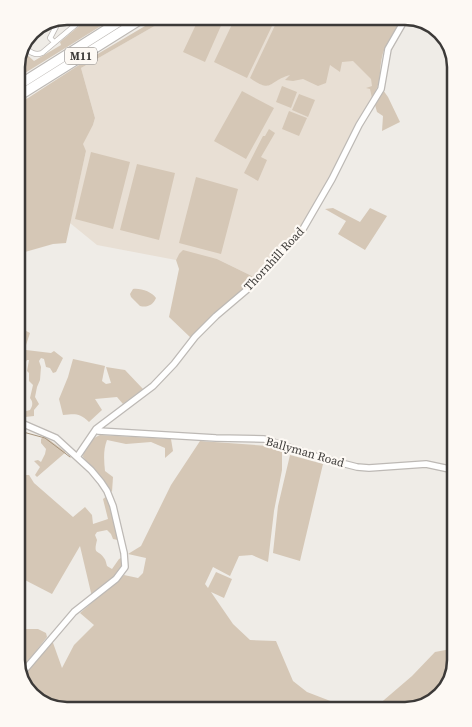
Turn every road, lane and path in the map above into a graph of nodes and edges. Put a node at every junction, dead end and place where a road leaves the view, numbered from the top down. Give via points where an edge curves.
1 (75, 25) edge
2 (114, 25) edge
3 (132, 25) edge
4 (402, 25) edge
5 (56, 27) edge
6 (54, 42) junction
7 (28, 50) edge
8 (25, 81) edge
9 (25, 92) edge
10 (25, 425) edge
11 (96, 429) junction
12 (77, 456) junction
13 (447, 468) edge
14 (26, 668) edge

1 - 6 street
2 - 8 highway, M11
3 - 9 highway, M11
4 - 11 street, Thornhill Road via 388,49 381,88 303,229 249,288 195,337 153,386
5 - 6 street via 50,38
6 - 7 street via 39,54
10 - 12 street via 56,438
11 - 12 street, Thornhill Road
11 - 13 street, Ballyman Road via 264,439 318,458 357,467 426,464
12 - 14 street via 92,470 110,496 125,567 116,579 74,612

